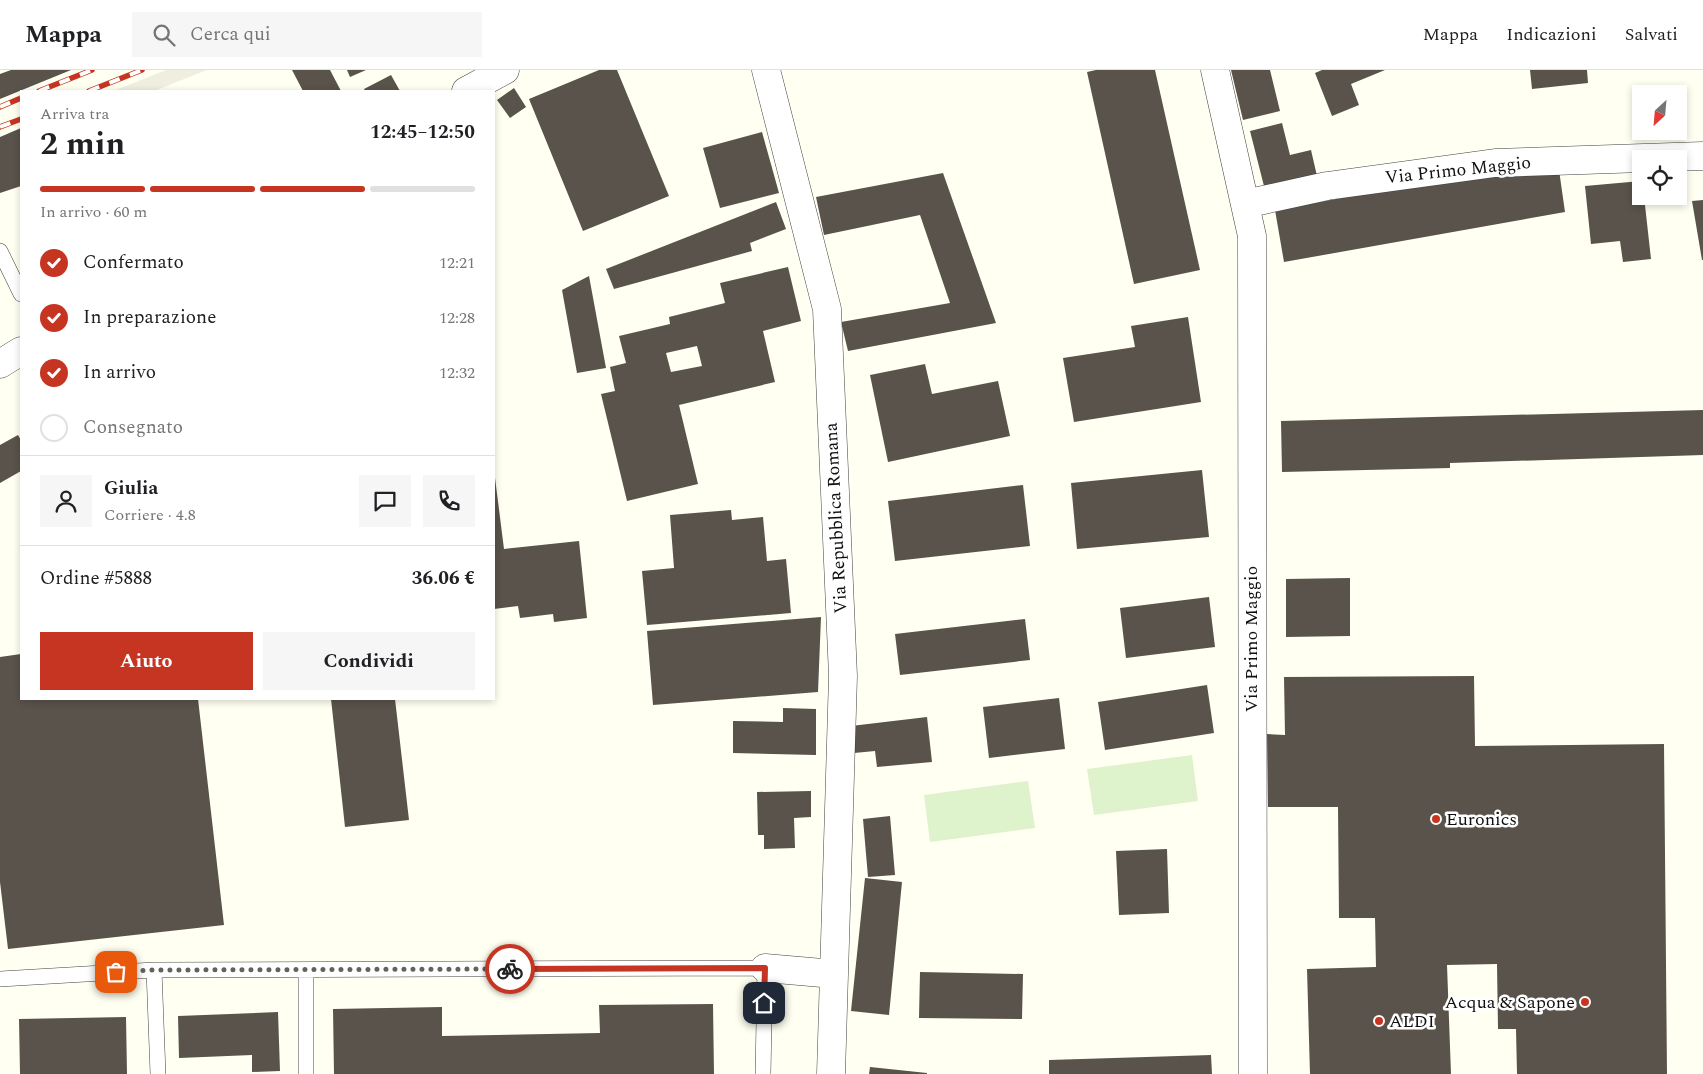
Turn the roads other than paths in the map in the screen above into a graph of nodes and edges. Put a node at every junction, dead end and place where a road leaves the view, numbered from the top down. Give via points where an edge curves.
1 (505, 70) edge
2 (766, 70) edge
3 (1215, 70) edge
4 (468, 90) edge
5 (1703, 156) edge
6 (1245, 204) junction
7 (0, 251) edge
8 (20, 292) edge
9 (20, 352) edge
10 (0, 364) edge
11 (765, 968) junction
12 (154, 970) junction
13 (306, 971) junction
14 (834, 974) junction
15 (0, 979) edge
16 (158, 1074) edge
17 (306, 1074) edge
18 (763, 1074) edge
19 (831, 1074) edge
20 (1253, 1074) edge

1 - 4 street
2 - 14 street, Via Repubblica Romana via 827,309 844,676
3 - 6 street, Via Primo Maggio
5 - 6 street, Via Primo Maggio via 1495,163 1327,186
6 - 20 street, Via Primo Maggio via 1252,236
7 - 8 lane
9 - 10 street
11 - 13 lane
11 - 14 street
11 - 18 lane
12 - 13 lane
12 - 15 lane
12 - 16 lane
13 - 17 lane
14 - 19 street, Via Repubblica Romana

